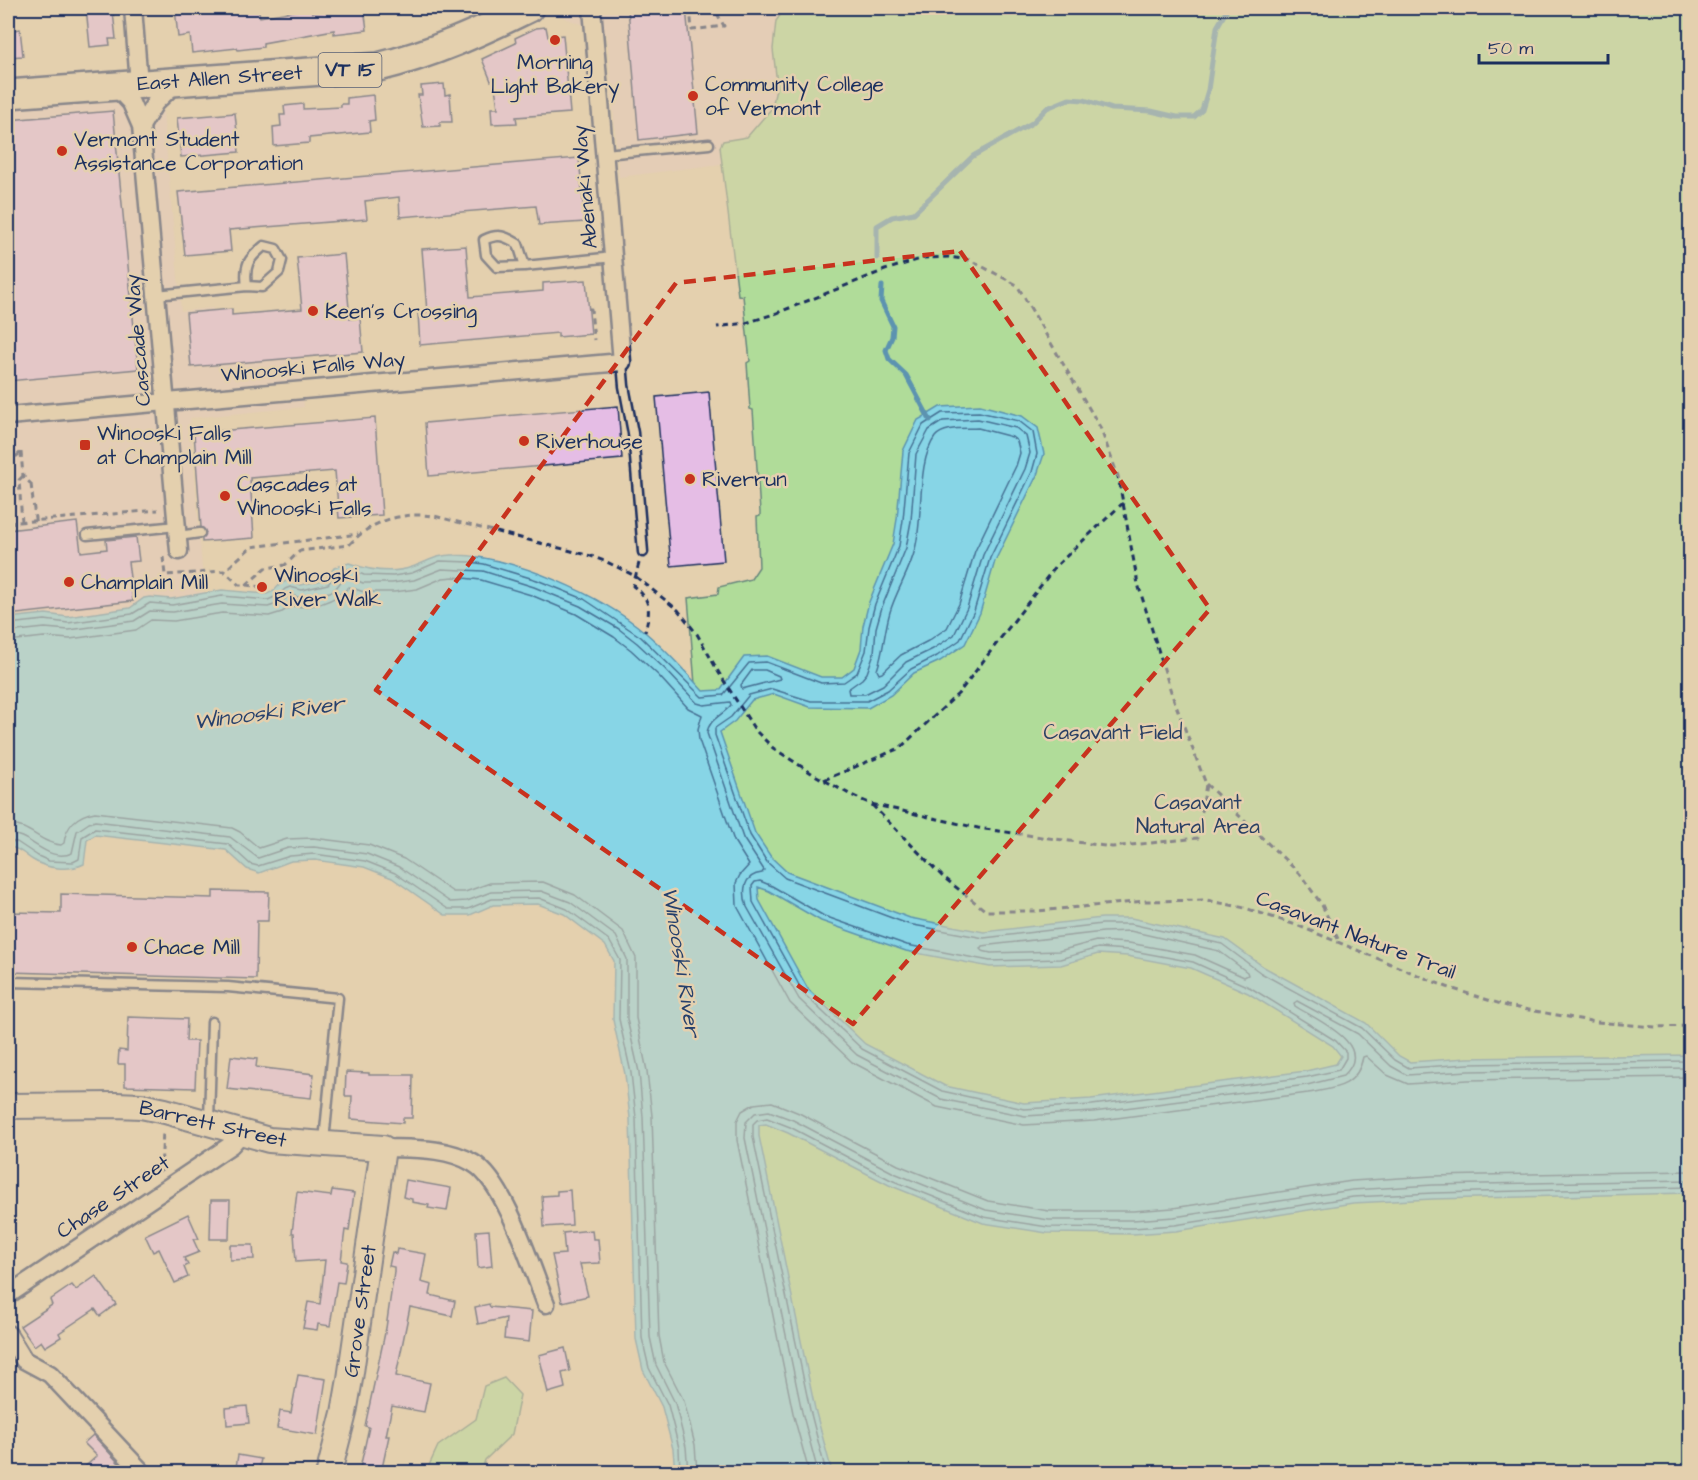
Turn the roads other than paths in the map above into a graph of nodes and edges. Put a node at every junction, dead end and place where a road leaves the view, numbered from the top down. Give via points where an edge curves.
1 (132, 8) edge
2 (529, 8) edge
3 (592, 8) edge
4 (178, 81) junction
5 (127, 85) junction
6 (8, 94) edge
7 (141, 126) junction
8 (709, 144) dead end
9 (605, 154) junction
10 (614, 257) junction
11 (525, 266) junction
12 (247, 286) junction
13 (156, 295) junction
14 (622, 362) junction
15 (166, 402) junction
16 (8, 416) edge
17 (200, 533) dead end
18 (87, 535) dead end
19 (178, 538) junction
20 (643, 552) dead end
21 (8, 982) edge
22 (212, 1022) dead end
23 (8, 1106) edge
24 (209, 1124) junction
25 (242, 1133) junction
26 (324, 1144) junction
27 (383, 1148) junction
28 (8, 1295) edge
29 (546, 1304) dead end
30 (8, 1334) edge
31 (142, 1473) edge
32 (329, 1473) edge

1 - 5 street
2 - 4 main road, East Allen Street / VT 15 via 456,42 378,67
3 - 9 street, Abenaki Way
4 - 5 main road, East Allen Street / VT 15
4 - 7 street via 155,103
5 - 6 main road, East Allen Street / VT 15
5 - 7 street, Cascade Way
7 - 13 street, Cascade Way
8 - 9 lane
9 - 10 street, Abenaki Way
10 - 11 lane
10 - 14 street, Abenaki Way
11 - 11 lane via 497,267 486,255 484,240 495,235 518,244
12 - 12 lane via 262,286 279,273 282,260 276,249 264,246 251,257 245,272
12 - 13 lane
13 - 15 street, Cascade Way
14 - 15 street, Winooski Falls Way
14 - 20 lane via 633,433
15 - 16 street, Winooski Falls Way
15 - 19 street, Cascade Way
17 - 19 lane
18 - 19 lane
21 - 26 lane via 228,987 338,998
22 - 24 lane
23 - 24 street, Barrett Street via 141,1106
24 - 25 street, Barrett Street
25 - 26 street, Barrett Street via 269,1140
25 - 28 street, Chase Street
26 - 27 street, Barrett Street
27 - 29 street via 453,1154 485,1172 504,1202
27 - 32 street, Grove Street via 350,1379
30 - 31 street via 24,1360 50,1374

